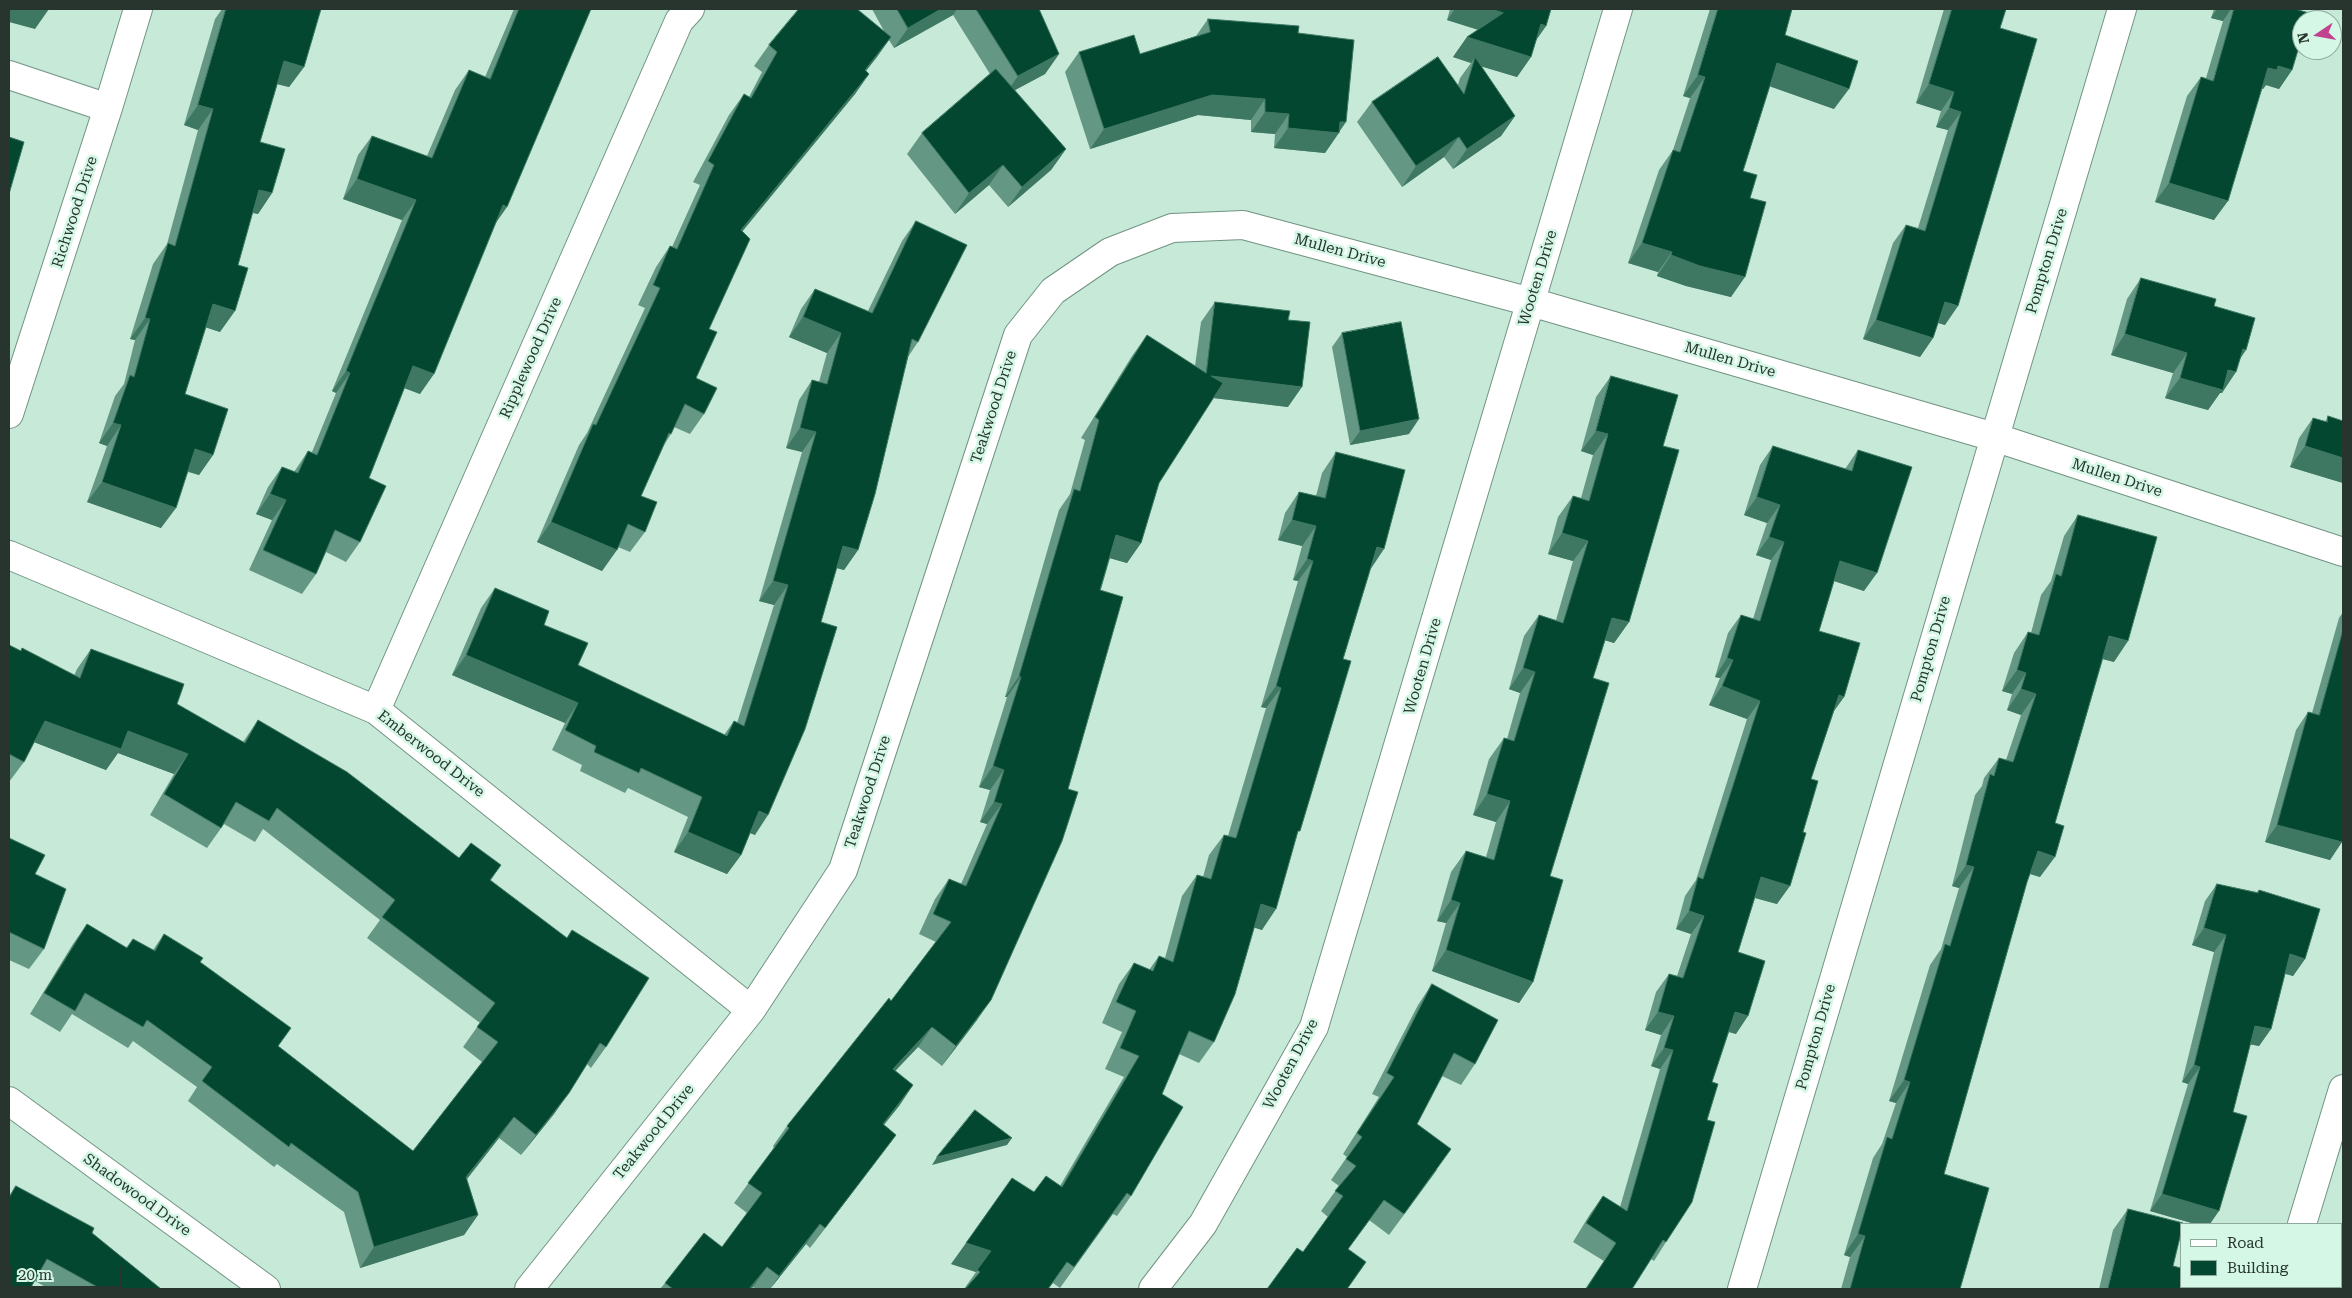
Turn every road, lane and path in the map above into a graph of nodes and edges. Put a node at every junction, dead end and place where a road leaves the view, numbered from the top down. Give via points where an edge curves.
1 (138, 9) edge
2 (690, 9) edge
3 (1618, 9) edge
4 (2122, 9) edge
5 (9, 75) edge
6 (108, 108) junction
7 (1110, 252) joint
8 (1531, 302) junction
9 (9, 414) edge
10 (1994, 437) junction
11 (2343, 552) edge
12 (9, 555) edge
13 (376, 710) junction
14 (751, 1010) junction
15 (2343, 1089) edge
16 (9, 1101) edge
17 (2302, 1223) edge
18 (266, 1289) edge
19 (529, 1289) edge
20 (1153, 1289) edge
21 (1742, 1289) edge

1 - 6 street, Richwood Drive
2 - 13 street, Ripplewood Drive via 679,21
3 - 8 street, Wooten Drive
4 - 10 street, Pompton Drive
5 - 6 street
6 - 9 street, Richwood Drive
7 - 8 street, Mullen Drive via 1172,228 1243,225
7 - 14 street, Teakwood Drive via 1053,291 1018,335 843,870
8 - 10 street, Mullen Drive
8 - 20 street, Wooten Drive via 1314,1027 1203,1224
10 - 11 street, Mullen Drive
10 - 21 street, Pompton Drive
12 - 13 street, Emberwood Drive
13 - 14 street, Emberwood Drive
14 - 19 street, Teakwood Drive
15 - 17 street
16 - 18 street, Shadowood Drive

